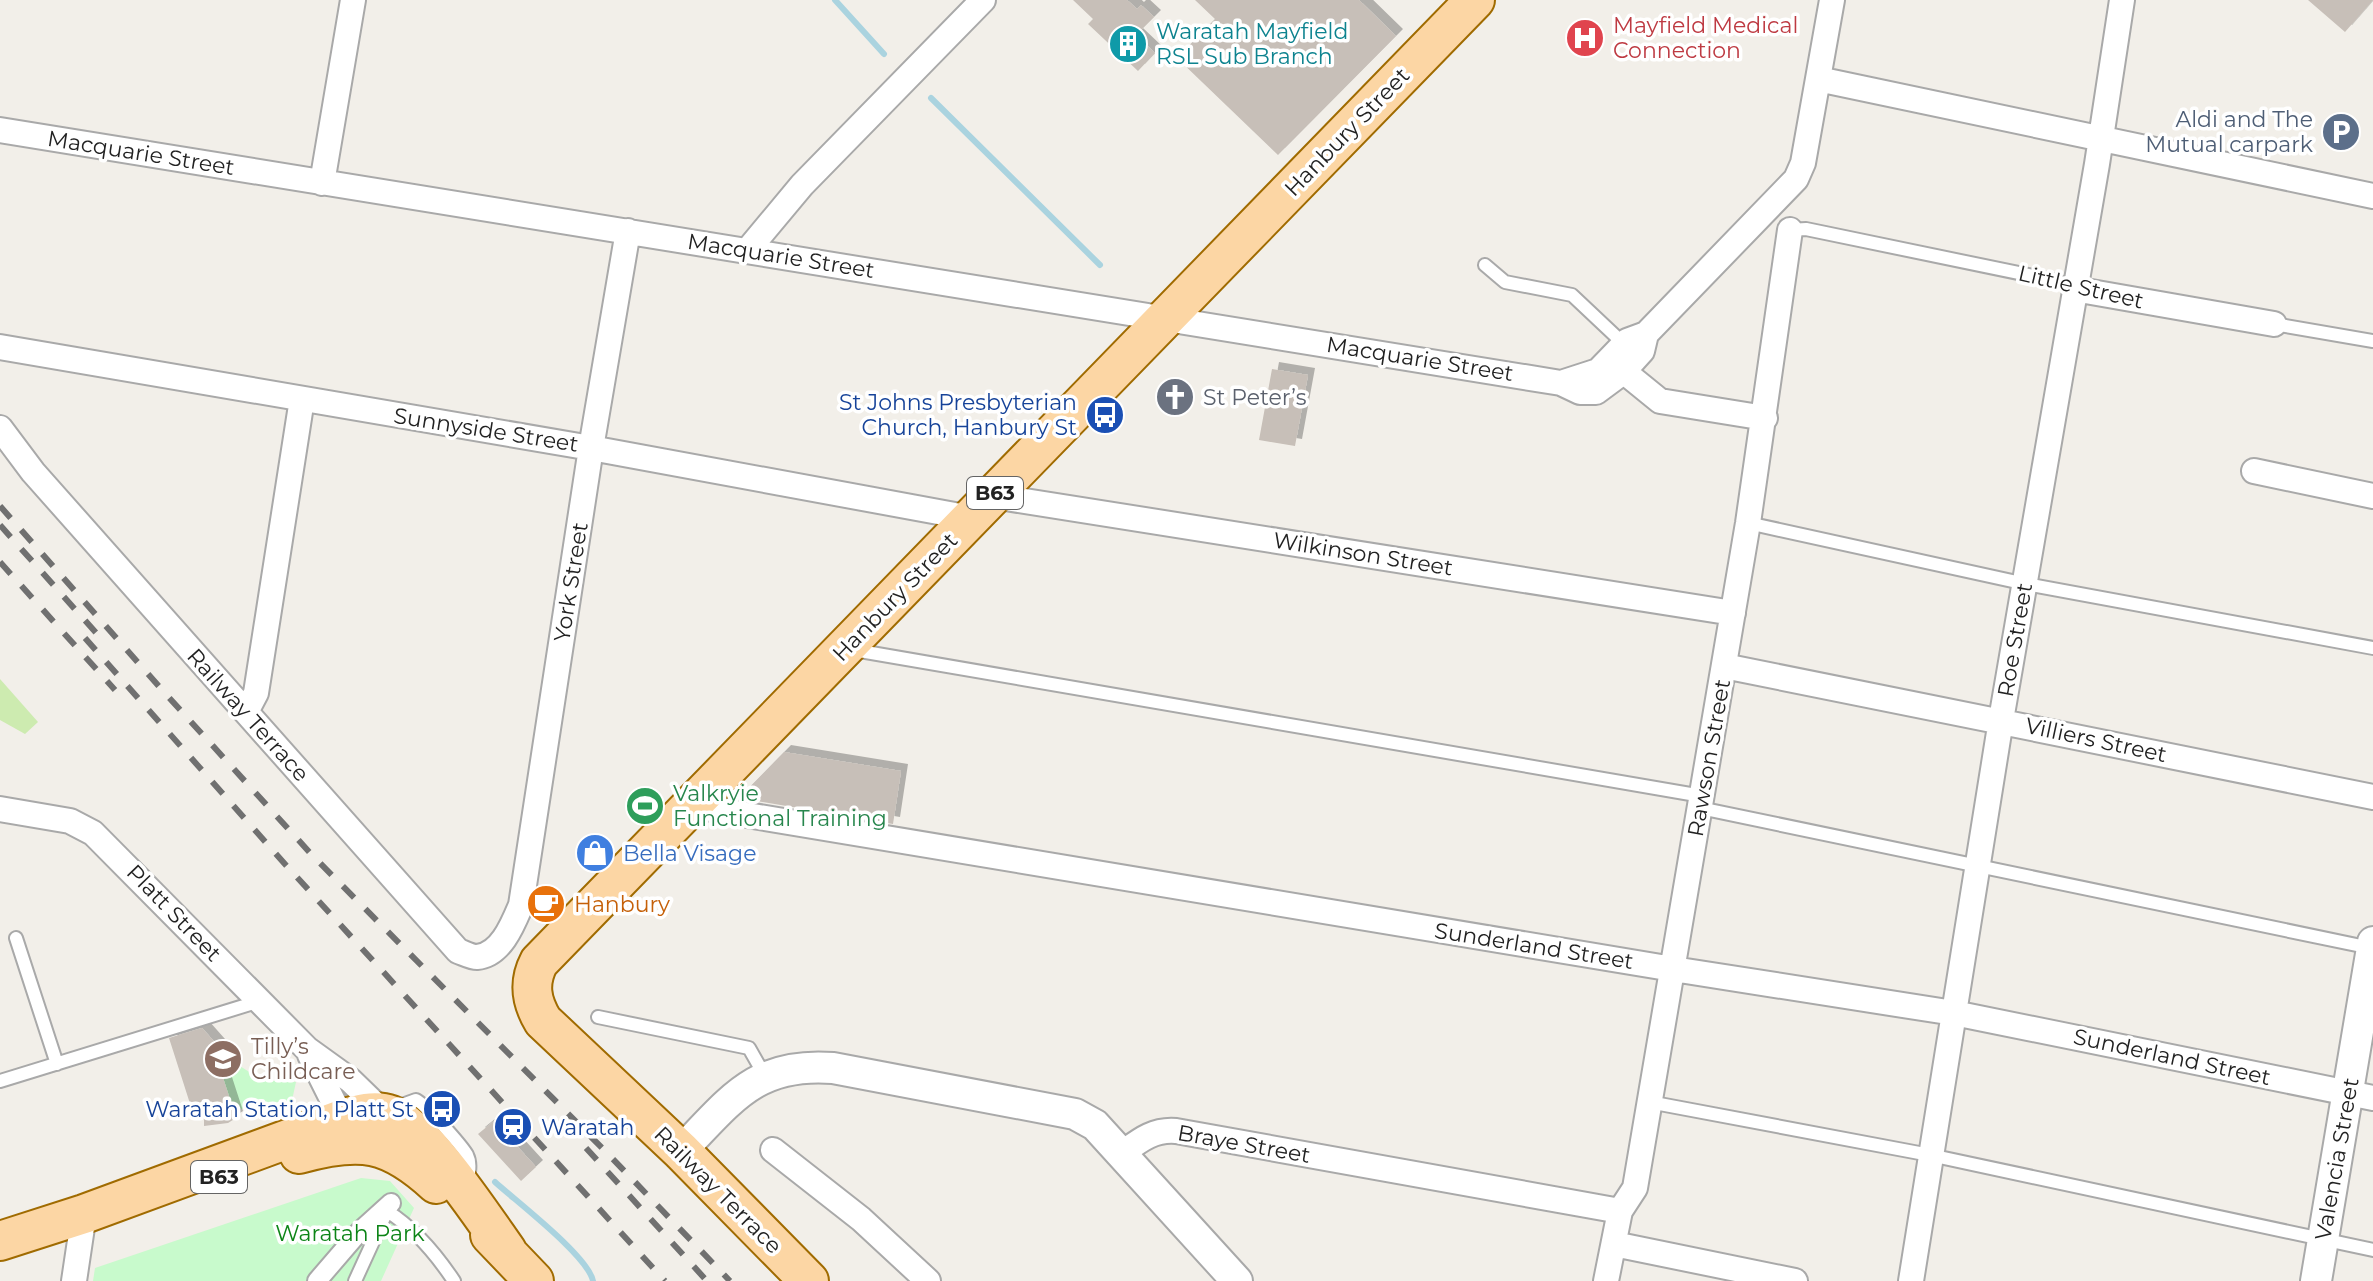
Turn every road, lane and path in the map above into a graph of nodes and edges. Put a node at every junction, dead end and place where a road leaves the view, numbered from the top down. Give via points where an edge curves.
1 (353, 0) edge
2 (983, 0) edge
3 (1475, 0) edge
4 (1832, 0) edge
5 (2122, 0) edge
6 (1818, 79) junction
7 (0, 130) edge
8 (2101, 137) junction
9 (322, 183) junction
10 (2373, 196) edge
11 (1790, 230) joint
12 (628, 231) junction
13 (747, 251) junction
14 (1485, 265) dead end
15 (2074, 289) junction
16 (1166, 318) junction
17 (2274, 324) joint
18 (2373, 341) edge
19 (0, 347) edge
20 (1619, 359) junction
21 (302, 399) junction
22 (1765, 418) junction
23 (0, 428) edge
24 (591, 448) junction
25 (2254, 471) dead end
26 (2373, 496) edge
27 (982, 507) junction
28 (1748, 523) junction
29 (2026, 584) junction
30 (1733, 613) junction
31 (2373, 648) edge
32 (846, 649) junction
33 (1724, 666) junction
34 (246, 712) junction
35 (2001, 720) junction
36 (2373, 797) edge
37 (1701, 802) junction
38 (693, 806) junction
39 (7, 808) edge
40 (1977, 865) junction
41 (511, 931) joint
42 (16, 938) dead end
43 (2373, 942) edge
44 (2372, 948) edge
45 (1673, 969) junction
46 (532, 995) joint
47 (260, 1001) junction
48 (1954, 1013) junction
49 (598, 1017) dead end
50 (307, 1049) junction
51 (57, 1064) junction
52 (765, 1076) junction
53 (0, 1081) edge
54 (2361, 1096) edge
55 (1649, 1102) junction
56 (384, 1113) junction
57 (342, 1119) junction
58 (773, 1150) dead end
59 (681, 1151) junction
60 (1121, 1154) junction
61 (1930, 1155) junction
62 (426, 1165) junction
63 (466, 1194) junction
64 (391, 1203) dead end
65 (1620, 1211) junction
66 (84, 1214) junction
67 (2323, 1239) junction
68 (0, 1241) edge
69 (1614, 1244) junction
70 (2373, 1250) edge
71 (507, 1251) junction
72 (74, 1281) edge
73 (317, 1281) edge
74 (355, 1281) edge
75 (454, 1281) edge
76 (534, 1281) edge
77 (809, 1281) edge
78 (928, 1281) edge
79 (1237, 1281) edge
80 (1606, 1281) edge
81 (1795, 1281) edge
82 (1911, 1281) edge
83 (2316, 1281) edge

1 - 9 street
2 - 13 street via 802,185
3 - 16 main road, Hanbury Street / B63
4 - 6 street
5 - 8 street, Roe Street
6 - 8 street
6 - 20 street via 1796,179
7 - 9 street, Macquarie Street
8 - 10 street
8 - 15 street, Roe Street
9 - 12 street, Macquarie Street
11 - 15 lane, Little Street via 2057,281
11 - 22 street, Rawson Street
12 - 13 street, Macquarie Street
12 - 24 street, York Street
13 - 16 street, Macquarie Street
14 - 20 lane via 1505,282 1572,295
15 - 17 street, Little Street
15 - 29 street, Roe Street
16 - 20 street, Macquarie Street via 1561,383 1580,392 1596,392
16 - 27 main road, Hanbury Street / B63
17 - 18 lane, Little Street
19 - 21 street, Sunnyside Street
20 - 22 street via 1660,401
21 - 24 street, Sunnyside Street
21 - 34 street via 256,693
22 - 28 street, Rawson Street
23 - 34 street, Railway Terrace
24 - 27 street, Sunnyside Street
24 - 41 street, York Street via 521,905
25 - 26 street
27 - 30 street, Wilkinson Street
27 - 32 main road, Hanbury Street / B63
28 - 29 lane
28 - 30 street, Rawson Street
29 - 31 lane
29 - 35 street, Roe Street
30 - 33 street, Rawson Street
32 - 37 lane
32 - 38 main road, Hanbury Street / B63
33 - 35 street, Villiers Street
33 - 37 street, Rawson Street
34 - 41 street, Railway Terrace via 458,951 475,958 491,952
35 - 36 street, Villiers Street
35 - 40 street, Roe Street
37 - 40 lane
37 - 45 street, Rawson Street
38 - 45 street, Sunderland Street
38 - 46 main road, Hanbury Street / B63 via 544,955 535,969
39 - 47 street, Platt Street via 70,821 93,833
40 - 44 lane
40 - 48 street, Roe Street
42 - 51 lane
43 - 44 street, Valencia Street
44 - 54 street, Valencia Street
45 - 48 street, Sunderland Street
45 - 55 street, Rawson Street
46 - 59 main road, Railway Terrace / B63 via 550,1028
47 - 50 street, Platt Street
47 - 51 lane
48 - 54 street, Sunderland Street
48 - 61 street, Roe Street
49 - 52 lane via 749,1048
50 - 56 street, Platt Street
50 - 57 street, Platt Street
51 - 53 lane
52 - 59 street via 733,1099
52 - 60 street via 800,1067 833,1068 1075,1114 1095,1125
54 - 67 street, Valencia Street
55 - 61 lane
55 - 65 street, Rawson Street via 1635,1188
56 - 57 main road, B63
56 - 62 main road, B63 via 403,1122
56 - 63 lane via 411,1100 426,1105 468,1158
57 - 62 main road via 386,1136
57 - 66 main road, B63
58 - 78 street via 861,1219
59 - 77 main road, Railway Terrace / B63
60 - 65 street, Braye Street via 1147,1136 1176,1131
60 - 79 street
61 - 67 lane
61 - 82 street, Roe Street
62 - 63 main road, B63
62 - 66 main road, B63 via 382,1148 332,1145
62 - 71 main road, B63
63 - 71 main road, B63
64 - 73 street
65 - 69 street, Rawson Street
66 - 68 main road, B63
66 - 72 street
67 - 70 lane
67 - 83 street, Valencia Street
69 - 80 street, Rawson Street
69 - 81 street
71 - 76 main road, B63
74 - 75 lane via 387,1211 432,1251

